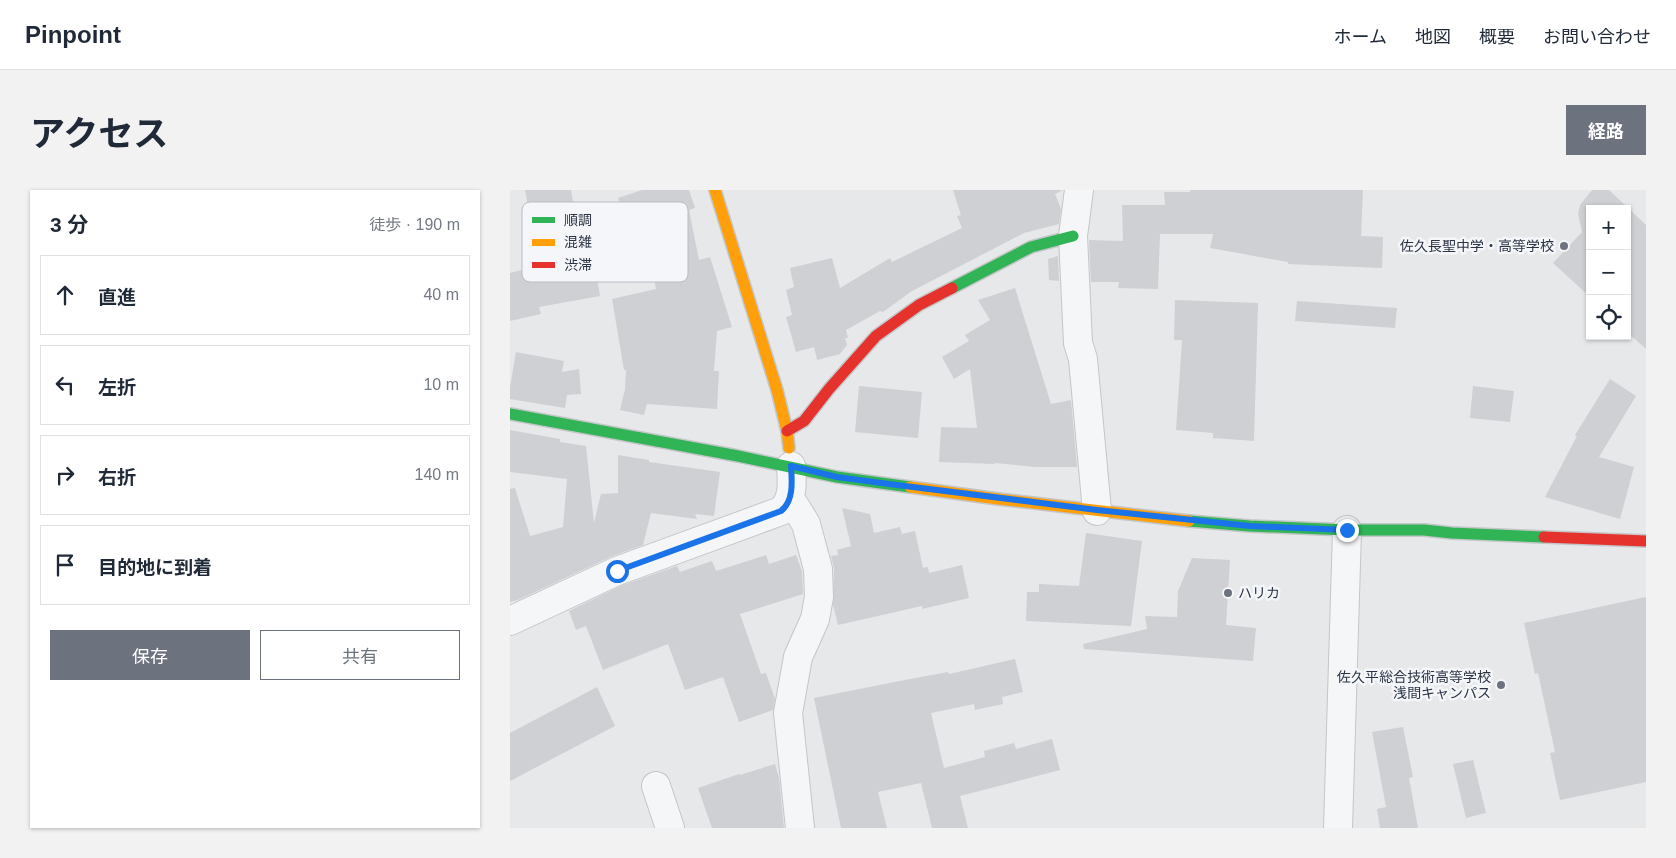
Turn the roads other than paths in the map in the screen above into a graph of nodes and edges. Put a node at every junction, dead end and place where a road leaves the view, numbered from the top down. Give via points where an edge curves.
1 (715, 190) edge
2 (1079, 190) edge
3 (1074, 236) junction
4 (510, 414) edge
5 (787, 431) junction
6 (791, 466) junction
7 (789, 500) junction
8 (1097, 510) junction
9 (1347, 530) junction
10 (1646, 541) edge
11 (510, 622) edge
12 (656, 786) dead end
13 (670, 828) edge
14 (800, 828) edge
15 (1338, 828) edge

1 - 5 street
2 - 3 street
3 - 5 street via 1031,247 919,305 876,336 804,421
3 - 8 street via 1078,343 1083,359
4 - 6 street
5 - 6 street
6 - 7 street
6 - 8 street via 837,477
7 - 11 street via 781,511 617,571
7 - 14 street via 806,524 818,569 819,598 815,619 798,657 788,713
8 - 9 street via 1250,526
9 - 10 street via 1424,530
9 - 15 street
12 - 13 street

